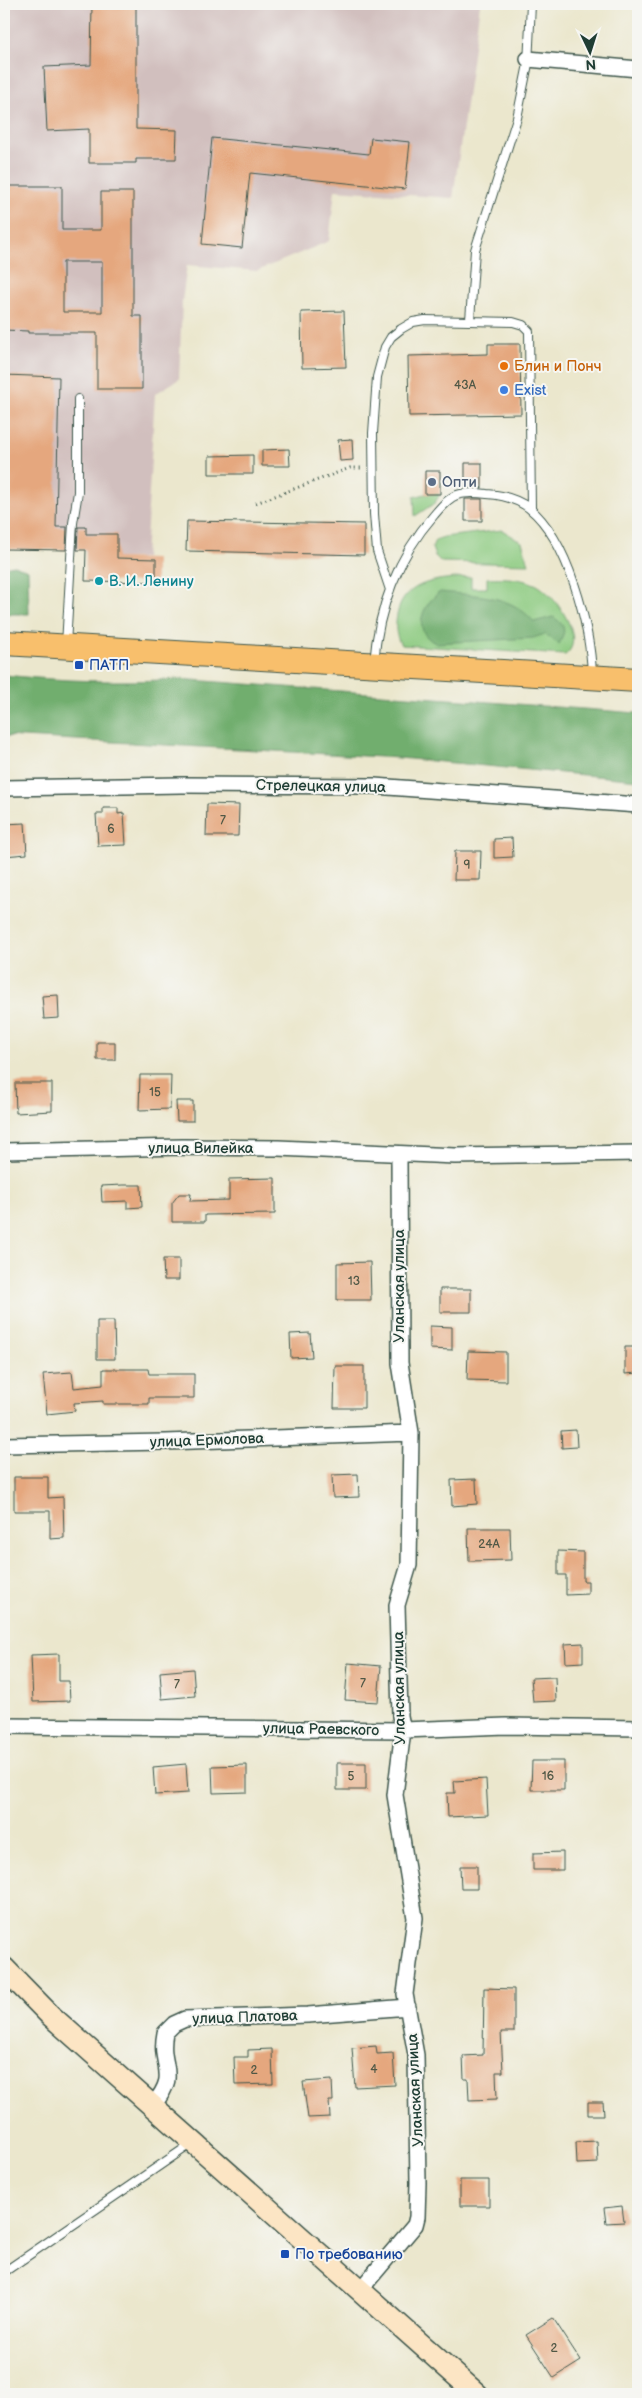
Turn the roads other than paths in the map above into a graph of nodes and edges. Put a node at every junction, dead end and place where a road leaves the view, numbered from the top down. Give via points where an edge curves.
1 (531, 4) edge
2 (528, 59) junction
3 (638, 69) edge
4 (470, 320) junction
5 (78, 399) dead end
6 (531, 510) junction
7 (390, 590) junction
8 (4, 643) edge
9 (66, 647) junction
10 (374, 665) junction
11 (592, 677) junction
12 (638, 680) edge
13 (4, 788) edge
14 (638, 805) edge
15 (4, 1151) edge
16 (638, 1153) edge
17 (399, 1155) junction
18 (411, 1433) junction
19 (4, 1445) edge
20 (4, 1726) edge
21 (638, 1728) edge
22 (403, 1730) junction
23 (4, 1968) edge
24 (408, 2007) junction
25 (153, 2105) junction
26 (193, 2143) junction
27 (4, 2272) edge
28 (360, 2290) junction
29 (477, 2394) edge

1 - 2 lane
2 - 3 street
2 - 4 lane via 517,118 474,250
4 - 6 lane via 513,322 529,331
4 - 7 lane via 413,322 391,337 380,359 373,433 377,551
5 - 9 lane via 78,492 72,524
6 - 7 lane via 512,498 495,494 454,496 420,531
6 - 11 lane via 547,529 573,582 590,641
7 - 10 lane via 379,622
8 - 9 main road
9 - 10 main road
10 - 11 main road
11 - 12 main road
13 - 14 street, Стрелецкая улица via 374,786
15 - 17 street, улица Вилейка via 183,1147
16 - 17 street, улица Вилейка
17 - 18 street, Уланская улица via 400,1362
18 - 19 street, улица Ермолова
18 - 22 street, Уланская улица via 410,1565 396,1605
20 - 22 street, улица Раевского
21 - 22 street, улица Раевского via 506,1726
22 - 24 street, Уланская улица via 395,1794 414,1918 405,1994
23 - 25 street via 50,2015
24 - 25 street, улица Платова via 308,2015 185,2019 165,2032 168,2082
24 - 28 street, Уланская улица via 416,2055 417,2216 415,2225
25 - 26 street
26 - 27 lane
26 - 28 street
28 - 29 street

